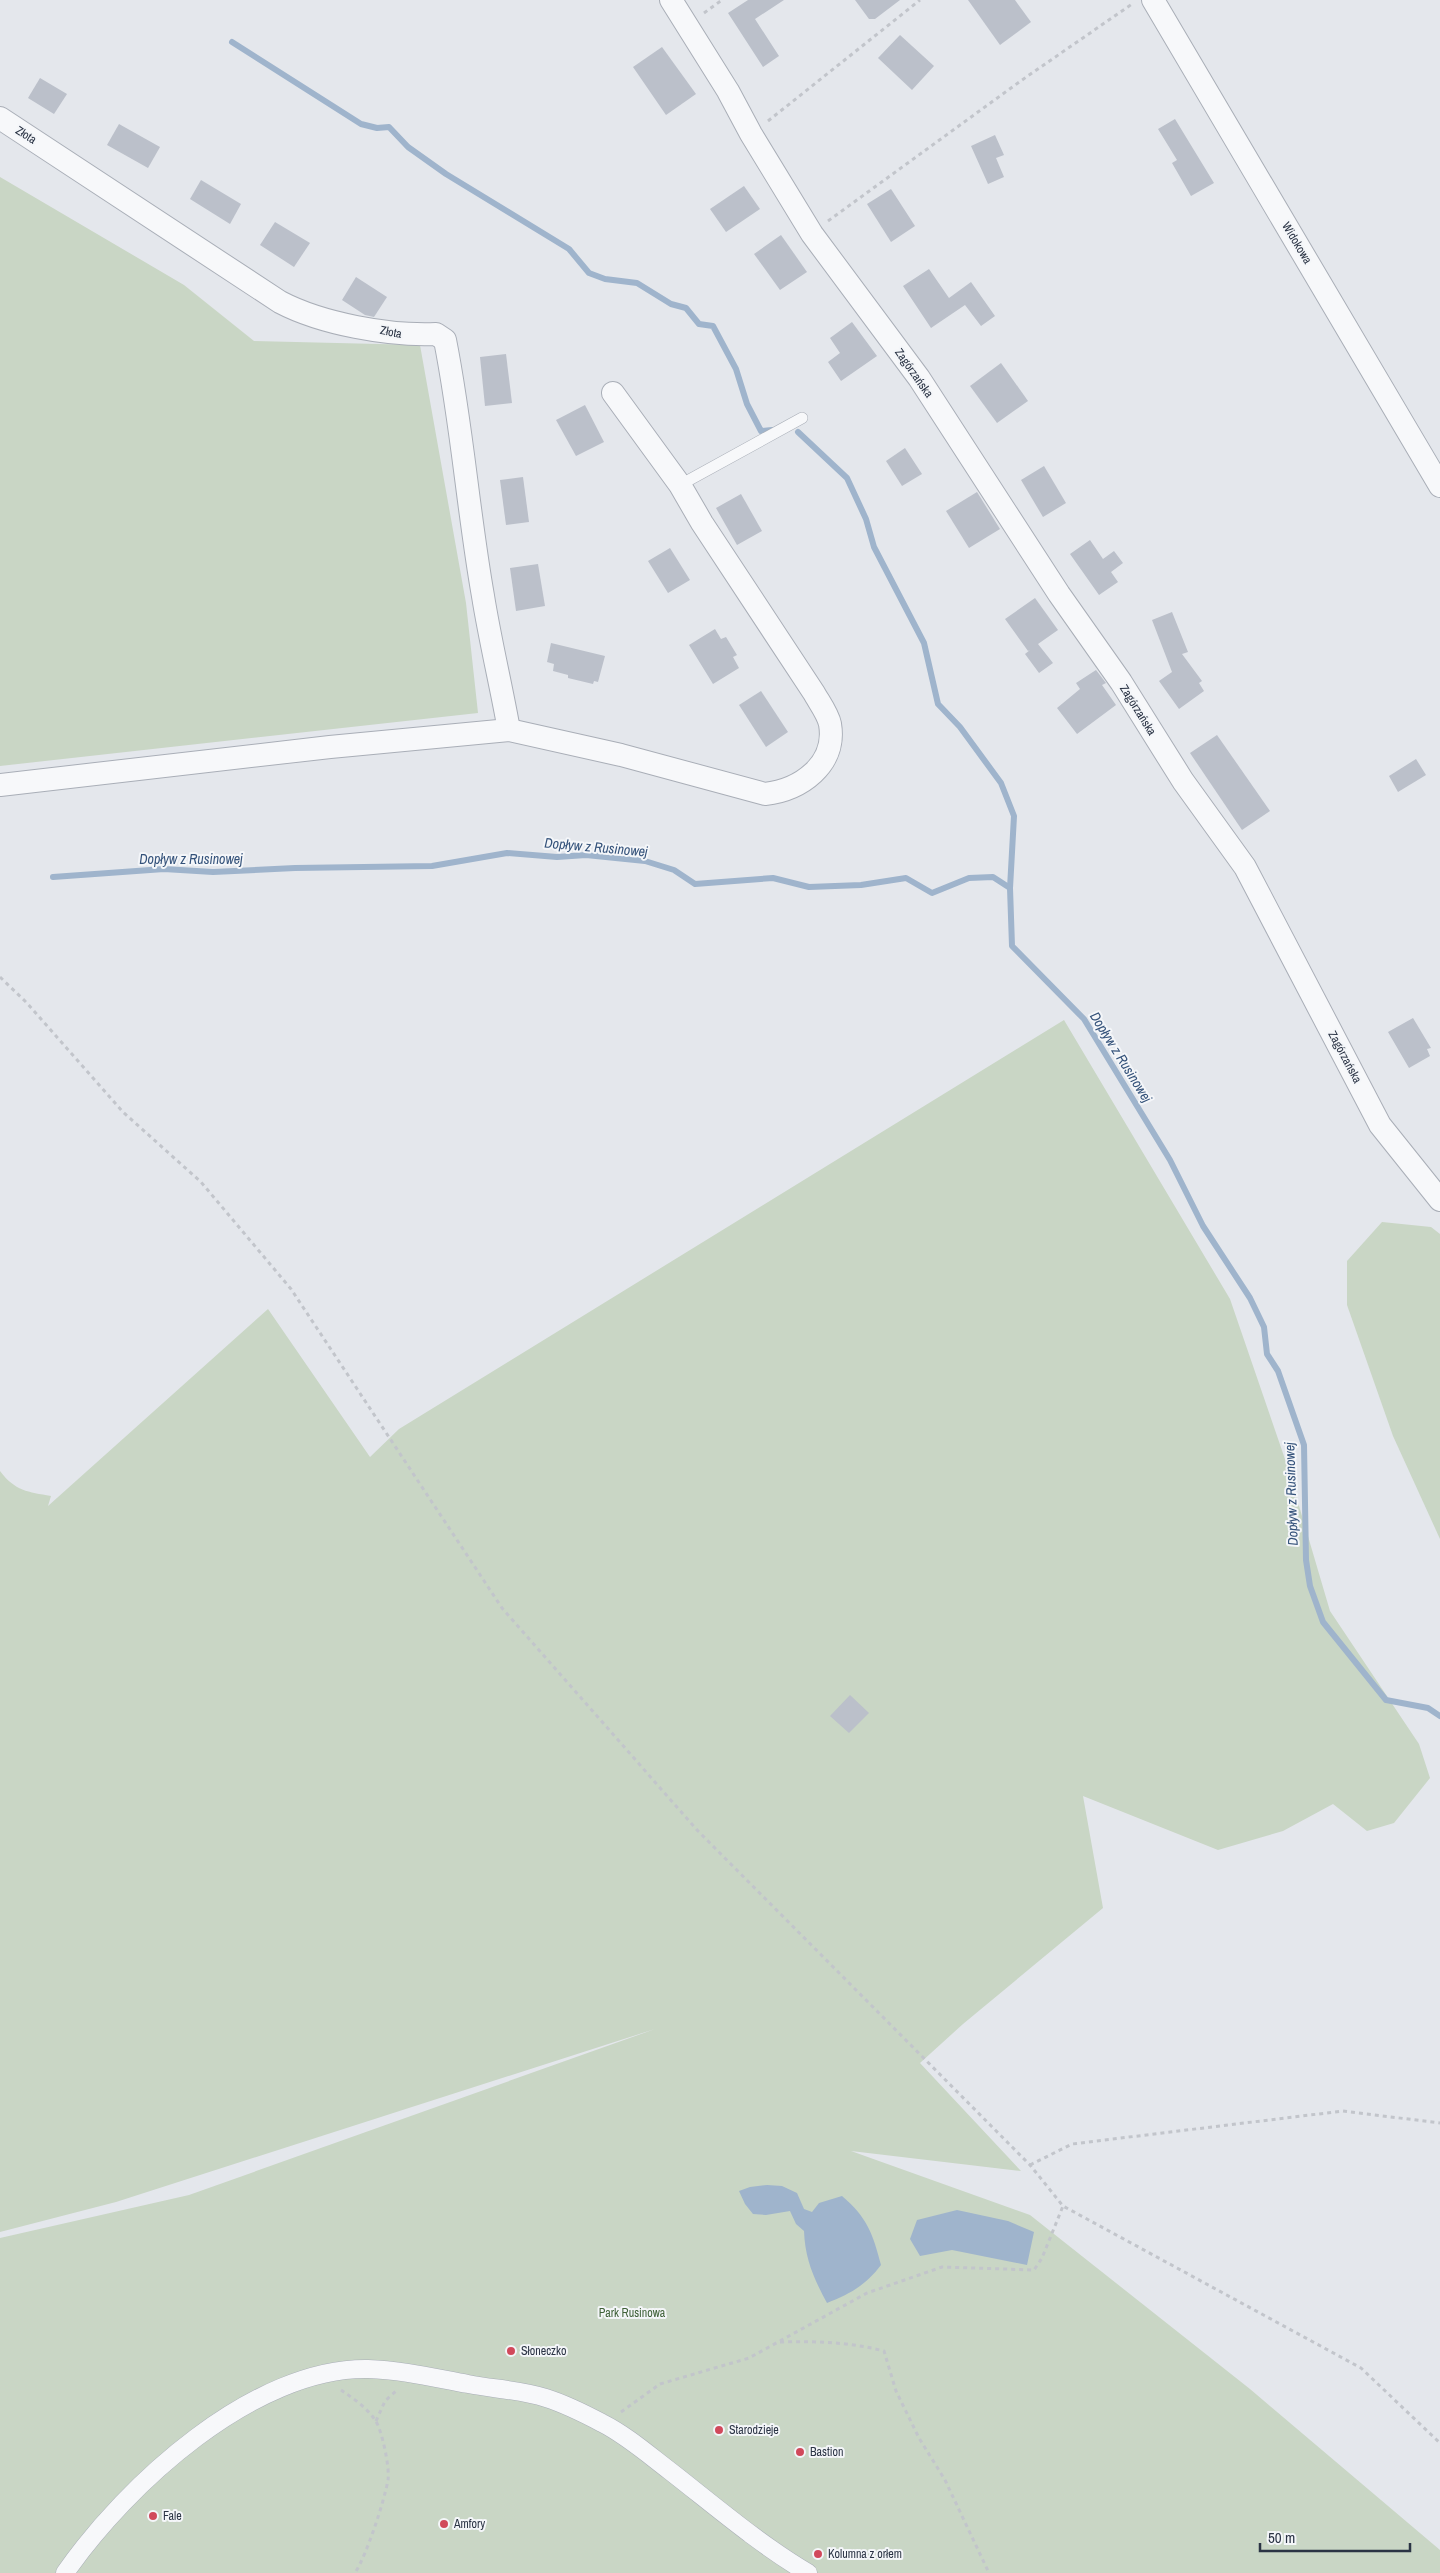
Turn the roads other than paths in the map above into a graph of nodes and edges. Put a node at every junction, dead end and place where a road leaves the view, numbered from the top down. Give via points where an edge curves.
1 (672, 0) edge
2 (1153, 0) edge
3 (0, 118) edge
4 (613, 393) dead end
5 (802, 418) dead end
6 (680, 485) junction
7 (1440, 486) edge
8 (509, 730) junction
9 (0, 784) edge
10 (1440, 1200) edge
11 (64, 2573) edge
12 (808, 2573) edge

1 - 10 street, Zagórzańska via 812,234 919,378 1058,594 1121,682 1183,781 1245,867 1380,1124
2 - 7 street, Widokowa
3 - 8 street, Złota via 303,314 406,335 436,334 445,340 483,596
4 - 6 street
5 - 6 lane
6 - 8 street via 830,722 830,741 823,762 809,779 782,792 765,794 621,755
8 - 9 street
11 - 12 street via 118,2507 158,2469 243,2407 285,2387 320,2376 367,2369 545,2398 604,2424 781,2557

